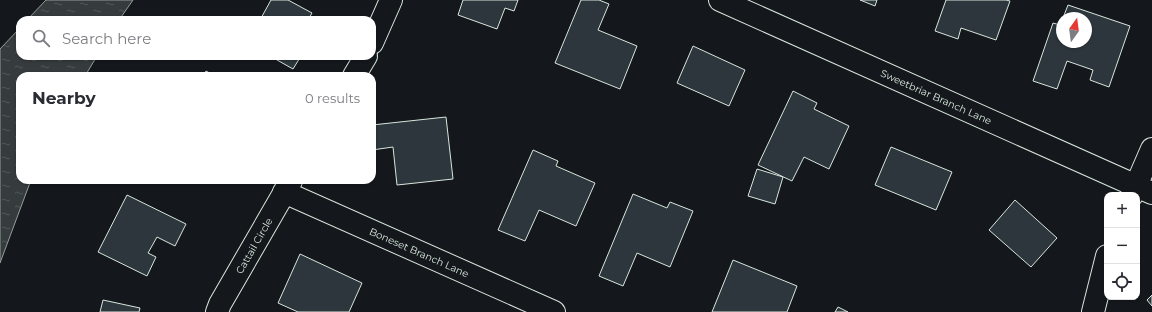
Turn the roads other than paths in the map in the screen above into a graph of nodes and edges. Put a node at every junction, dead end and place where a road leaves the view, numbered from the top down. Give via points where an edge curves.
1 (391, 0) edge
2 (720, 0) edge
3 (376, 34) edge
4 (364, 60) edge
5 (356, 72) edge
6 (1152, 149) edge
7 (288, 186) edge
8 (1140, 191) edge
9 (1105, 264) edge
10 (217, 312) edge
11 (554, 312) edge
12 (1093, 312) edge

1 - 3 street
2 - 8 street, Sweetbriar Branch Lane
4 - 5 street
6 - 8 street
7 - 10 street, Cattail Circle
7 - 11 street, Boneset Branch Lane
9 - 12 street

